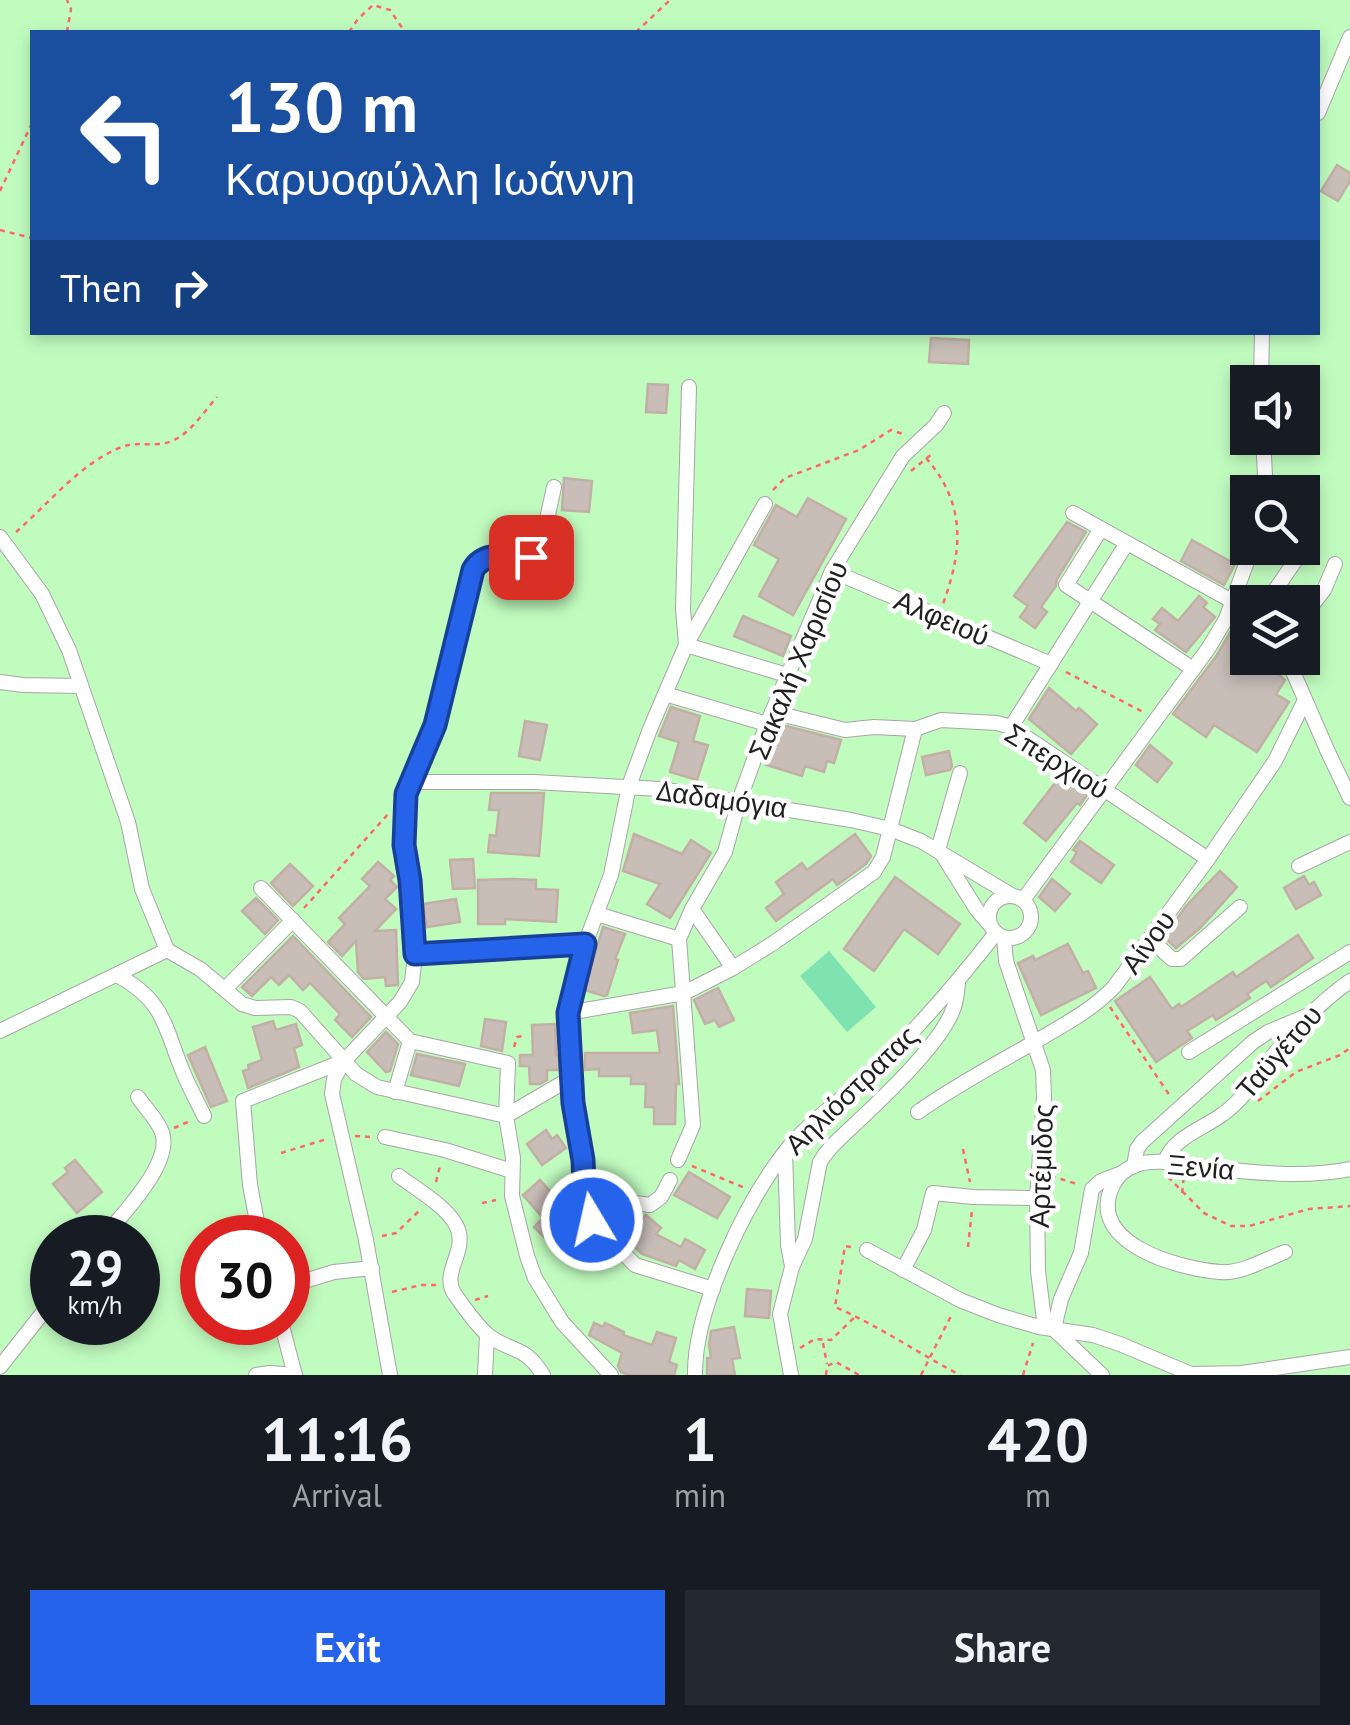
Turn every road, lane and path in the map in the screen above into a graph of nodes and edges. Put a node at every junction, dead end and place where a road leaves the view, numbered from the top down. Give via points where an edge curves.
1 (67, 0) edge
2 (670, 0) edge
3 (67, 30) edge
4 (350, 30) edge
5 (404, 30) edge
6 (638, 30) edge
7 (1350, 37) edge
8 (1320, 108) edge
9 (30, 127) edge
10 (0, 191) edge
11 (0, 230) edge
12 (30, 238) edge
13 (1262, 335) edge
14 (1262, 365) edge
15 (689, 388) dead end
16 (216, 397) dead end
17 (944, 413) dead end
18 (915, 446) junction
19 (554, 487) dead end
20 (765, 504) joint
21 (1073, 513) dead end
22 (1101, 529) junction
23 (2, 540) edge
24 (1127, 543) junction
25 (1336, 564) dead end
26 (832, 571) junction
27 (1320, 595) edge
28 (1230, 600) edge
29 (1091, 601) junction
30 (938, 616) junction
31 (1230, 619) edge
32 (686, 645) junction
33 (1051, 664) junction
34 (1194, 669) junction
35 (787, 675) junction
36 (1294, 675) edge
37 (0, 682) edge
38 (80, 686) junction
39 (664, 694) junction
40 (1305, 700) junction
41 (769, 718) junction
42 (1155, 720) junction
43 (1011, 727) junction
44 (915, 729) junction
45 (960, 773) dead end
46 (628, 786) junction
47 (409, 788) junction
48 (1104, 789) junction
49 (1350, 798) edge
50 (739, 800) junction
51 (890, 829) junction
52 (1350, 842) edge
53 (938, 850) junction
54 (1208, 858) junction
55 (1299, 866) dead end
56 (261, 888) dead end
57 (1018, 898) junction
58 (1240, 907) dead end
59 (692, 908) junction
60 (596, 914) junction
61 (293, 920) junction
62 (997, 932) junction
63 (678, 939) junction
64 (1150, 940) junction
65 (585, 944) junction
66 (166, 950) junction
67 (1350, 952) edge
68 (415, 954) junction
69 (1325, 967) junction
70 (733, 968) junction
71 (117, 976) junction
72 (958, 981) junction
73 (1344, 985) edge
74 (225, 990) junction
75 (684, 993) junction
76 (1104, 998) junction
77 (568, 1013) junction
78 (1306, 1016) junction
79 (387, 1017) junction
80 (0, 1031) edge
81 (524, 1036) dead end
82 (410, 1041) junction
83 (1035, 1042) junction
84 (1350, 1048) edge
85 (1189, 1052) dead end
86 (344, 1061) junction
87 (508, 1063) junction
88 (564, 1082) dead end
89 (395, 1092) junction
90 (138, 1098) dead end
91 (1240, 1100) junction
92 (1178, 1108) junction
93 (918, 1112) dead end
94 (204, 1116) dead end
95 (506, 1116) junction
96 (340, 1135) junction
97 (386, 1137) joint
98 (445, 1150) junction
99 (785, 1152) junction
100 (281, 1154) dead end
101 (678, 1160) joint
102 (1165, 1162) junction
103 (1350, 1168) edge
104 (1128, 1170) junction
105 (512, 1171) junction
106 (1038, 1171) junction
107 (399, 1176) dead end
108 (670, 1180) dead end
109 (584, 1186) junction
110 (1092, 1189) junction
111 (758, 1193) junction
112 (512, 1196) junction
113 (1037, 1198) junction
114 (431, 1199) junction
115 (482, 1204) dead end
116 (1350, 1206) edge
117 (121, 1215) edge
118 (256, 1215) edge
119 (366, 1240) junction
120 (845, 1246) dead end
121 (867, 1250) dead end
122 (1286, 1252) dead end
123 (792, 1267) junction
124 (372, 1268) junction
125 (903, 1270) junction
126 (310, 1279) edge
127 (450, 1285) junction
128 (713, 1289) junction
129 (376, 1296) junction
130 (960, 1300) junction
131 (856, 1316) junction
132 (1046, 1327) junction
133 (30, 1328) edge
134 (488, 1335) junction
135 (823, 1341) junction
136 (287, 1345) edge
137 (1350, 1357) edge
138 (928, 1358) junction
139 (827, 1366) junction
140 (0, 1367) edge
141 (790, 1369) edge
142 (256, 1375) edge
143 (295, 1375) edge
144 (390, 1375) edge
145 (485, 1375) edge
146 (542, 1375) edge
147 (611, 1375) edge
148 (695, 1375) edge
149 (826, 1375) edge
150 (859, 1375) edge
151 (921, 1375) edge
152 (960, 1375) edge
153 (1022, 1375) edge
154 (1102, 1375) edge

1 - 3 path
2 - 6 path
4 - 5 path via 374,6 390,10
7 - 8 street
9 - 10 path
11 - 12 path
13 - 14 street
15 - 32 street
16 - 23 path via 183,436 118,448
17 - 18 street, Σακαλή Χαρισίου
18 - 20 path via 891,430 859,450 785,478
18 - 26 street, Σακαλή Χαρισίου
18 - 30 path via 946,484 960,528
19 - 47 street via 537,554 489,556 476,564 435,725
20 - 32 street
21 - 22 street
22 - 24 street
22 - 29 street via 1066,585
23 - 38 street via 51,610
24 - 28 street
24 - 29 street
25 - 27 street
26 - 30 street, Αλφειού
26 - 35 street, Σακαλή Χαρισίου
29 - 33 street
29 - 34 street
30 - 33 street, Αλφειού
31 - 34 street, Αηλιόστρατας
32 - 35 street
32 - 39 street
33 - 42 path
33 - 43 street
34 - 42 street, Αηλιόστρατας
35 - 41 street, Σακαλή Χαρισίου
36 - 40 street
37 - 38 street
38 - 66 street
39 - 41 street, Σπερχιού
39 - 46 street
40 - 49 street
40 - 54 street, Αίνου via 1274,761
41 - 44 street, Σπερχιού via 846,730
41 - 50 street, Σακαλή Χαρισίου
42 - 48 street, Αηλιόστρατας
43 - 44 street, Σπερχιού via 941,720
43 - 48 street, Σπερχιού
44 - 51 street
45 - 53 street
46 - 47 street, Δαδαμόγια
46 - 50 street, Δαδαμόγια
46 - 60 street via 611,875
47 - 61 path
47 - 68 street via 404,845
48 - 54 street, Σπερχιού
48 - 57 street, Αηλιόστρατας
50 - 51 street, Δαδαμόγια
50 - 59 street, Σακαλή Χαρισίου via 725,852
51 - 53 street, Δαδαμόγια
51 - 70 street via 874,872
52 - 55 street
53 - 57 street, Δαδαμόγια
53 - 62 street, Αρτέμιδος
54 - 64 street, Αίνου
56 - 61 street
57 - 62 street, Αηλιόστρατας via 993,904
57 - 62 street, Αηλιόστρατας via 1031,913 1029,927 1019,937
58 - 64 street via 1181,959
59 - 63 street, Σακαλή Χαρισίου
59 - 70 street
60 - 63 street
60 - 65 street
61 - 74 street
61 - 79 street
62 - 72 street, Αηλιόστρατας
62 - 83 street, Αρτέμιδος
63 - 75 street
64 - 76 street, Αίνου
65 - 68 street
65 - 77 street
66 - 71 street
66 - 74 street
67 - 69 street
68 - 79 street via 412,982
69 - 73 street
69 - 85 street
70 - 75 street
71 - 80 street
71 - 94 street via 160,1012
72 - 99 street, Αηλιόστρατας
72 - 123 street via 941,1032 826,1151
73 - 78 street, Ταϋγέτου
74 - 86 street via 248,1006 300,1012
75 - 77 street
75 - 101 street via 693,1125
76 - 83 street, Αίνου
76 - 92 path
77 - 109 street
78 - 91 street, Ταϋγέτου
78 - 92 street via 1252,1042
79 - 82 street
79 - 86 street
81 - 87 path
82 - 87 street
82 - 89 street
83 - 93 street, Αίνου
83 - 106 street, Αρτέμιδος via 1044,1096
84 - 91 path via 1296,1072 1255,1104
86 - 89 street via 377,1087
86 - 96 street via 332,1094
86 - 118 street via 243,1101
87 - 95 street
88 - 95 street
89 - 95 street
90 - 117 street via 163,1132 164,1144 152,1177
91 - 102 street, Ταϋγέτου via 1179,1141
92 - 104 street via 1142,1142
95 - 105 street
96 - 97 path
96 - 100 path
96 - 119 street
97 - 98 street
98 - 105 street
98 - 114 path
99 - 111 street, Αηλιόστρατας
99 - 123 street
101 - 111 path
102 - 103 street, Ξενία via 1273,1172
102 - 104 street, Ξενία
102 - 116 path via 1165,1174 1182,1194 1231,1226
104 - 110 street
104 - 122 street via 1112,1188 1107,1208 1115,1229 1137,1248 1221,1272
105 - 112 street
106 - 110 path
106 - 113 street, Αρτέμιδος
107 - 114 street
108 - 109 street via 650,1206
109 - 128 street via 592,1220 635,1265
110 - 132 street via 1080,1254
111 - 128 street, Αηλιόστρατας
112 - 115 path
112 - 147 street via 535,1278 562,1322
113 - 125 street via 933,1193 924,1230
113 - 132 street, Αρτέμιδος
114 - 119 path via 396,1233
114 - 127 street via 457,1226 461,1246
119 - 124 street
120 - 131 path via 835,1307
121 - 125 street
123 - 141 street via 780,1314
124 - 126 street
124 - 129 street
125 - 130 street
127 - 129 path
127 - 134 street
128 - 148 street, Αηλιόστρατας
129 - 144 street
130 - 132 street
130 - 138 path
131 - 135 path
131 - 138 path
132 - 137 street via 1093,1335 1191,1374
132 - 153 path
132 - 154 street, Αρτέμιδος
133 - 140 street
134 - 145 street
134 - 146 street via 530,1357
135 - 139 path
135 - 141 path via 808,1341
136 - 143 street
138 - 151 path
138 - 152 path
139 - 149 path
139 - 150 path via 836,1362
142 - 143 street

